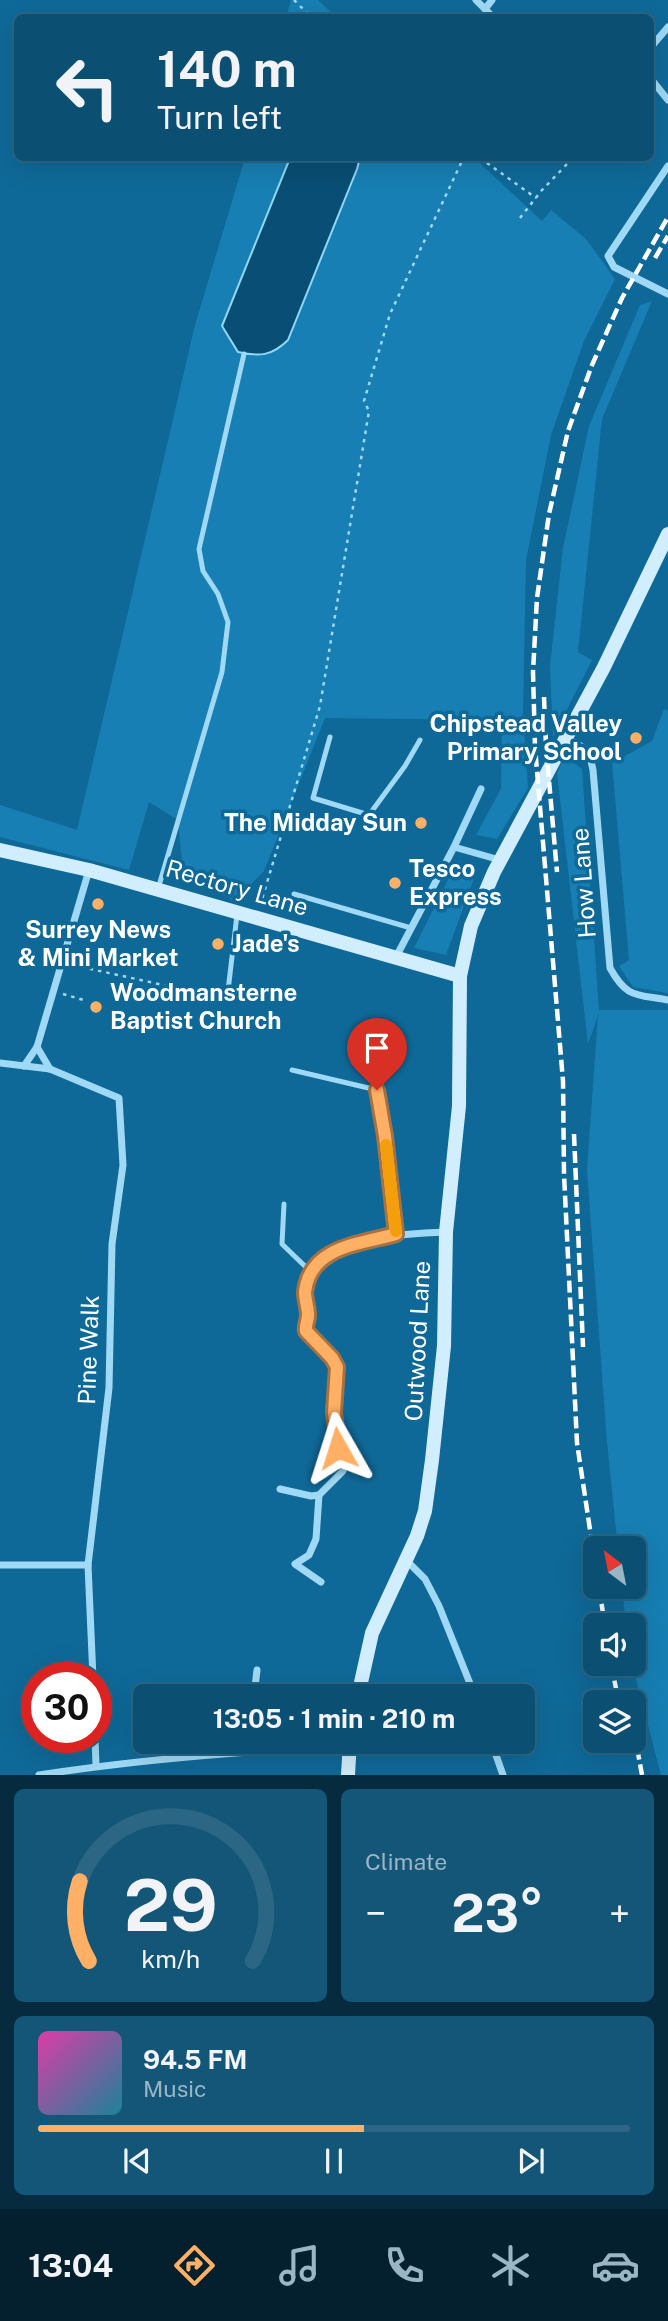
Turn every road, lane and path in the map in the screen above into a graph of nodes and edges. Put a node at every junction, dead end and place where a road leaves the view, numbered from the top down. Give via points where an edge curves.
1 (294, 0) edge
2 (476, 0) edge
3 (492, 0) edge
4 (485, 9) junction
5 (308, 14) edge
6 (490, 14) edge
7 (668, 27) edge
8 (654, 43) edge
9 (654, 83) edge
10 (668, 100) edge
11 (459, 161) edge
12 (484, 161) edge
13 (570, 161) edge
14 (668, 166) edge
15 (536, 198) junction
16 (520, 218) dead end
17 (668, 294) edge
18 (244, 354) dead end
19 (668, 534) edge
20 (330, 737) dead end
21 (420, 740) dead end
22 (565, 740) junction
23 (481, 789) dead end
24 (454, 847) junction
25 (0, 850) edge
26 (500, 860) junction
27 (89, 870) junction
28 (158, 889) junction
29 (294, 894) dead end
30 (237, 912) junction
31 (257, 918) junction
32 (411, 928) junction
33 (396, 958) junction
34 (61, 963) junction
35 (460, 976) junction
36 (53, 990) junction
37 (227, 999) joint
38 (668, 1000) edge
39 (87, 1001) dead end
40 (37, 1047) junction
41 (0, 1063) edge
42 (24, 1066) junction
43 (50, 1069) junction
44 (292, 1070) dead end
45 (284, 1204) dead end
46 (446, 1232) junction
47 (396, 1234) junction
48 (311, 1272) junction
49 (280, 1489) dead end
50 (319, 1495) junction
51 (407, 1561) junction
52 (0, 1564) edge
53 (88, 1565) junction
54 (321, 1582) dead end
55 (92, 1662) edge
56 (257, 1670) dead end
57 (255, 1684) edge
58 (360, 1684) edge
59 (470, 1684) edge
60 (96, 1753) edge
61 (216, 1754) edge
62 (349, 1754) edge
63 (496, 1754) edge
64 (96, 1766) junction
65 (39, 1775) edge
66 (348, 1775) edge
67 (503, 1775) edge

1 - 5 path
2 - 4 street
3 - 4 street
4 - 6 street
7 - 8 street
9 - 10 street
11 - 31 path via 390,314 364,401 369,411 320,706
12 - 15 path
13 - 15 path
14 - 17 street via 608,256 614,267
15 - 16 path
18 - 28 lane via 199,548 203,571 228,622 222,672
19 - 22 main road, Outwood Lane
20 - 21 lane via 313,798 369,816
22 - 26 main road, Outwood Lane
22 - 38 street, How Lane via 583,747 591,759 610,968 628,992
23 - 24 street
24 - 26 street
24 - 32 street
25 - 27 main road, Rectory Lane
26 - 35 main road, Outwood Lane via 476,912
27 - 28 main road, Rectory Lane
27 - 34 street
28 - 30 main road, Rectory Lane
29 - 32 lane
30 - 31 main road, Rectory Lane
30 - 37 lane
31 - 33 main road, Rectory Lane
32 - 33 street
33 - 35 main road, Rectory Lane
34 - 36 street
34 - 37 path
35 - 46 main road, Outwood Lane via 459,1106
36 - 39 path
36 - 40 street
40 - 42 street
40 - 43 street
41 - 42 street, Pine Walk
42 - 43 street, Pine Walk
43 - 53 street, Pine Walk via 119,1098 123,1165 112,1244 109,1388
44 - 47 lane via 377,1090
45 - 48 lane via 282,1244
46 - 47 street
46 - 51 main road, Outwood Lane via 439,1402 425,1511
47 - 48 street via 334,1251
48 - 50 street via 305,1293 305,1328 337,1367 334,1412 343,1466 341,1474
49 - 50 street
50 - 54 street via 316,1539 309,1555 295,1564
51 - 58 main road, Outwood Lane via 372,1633
51 - 59 street via 425,1579 439,1606
52 - 53 street
53 - 55 street, Pine Walk
56 - 57 street
60 - 64 street
61 - 64 street
62 - 66 main road
63 - 67 street
64 - 65 street

